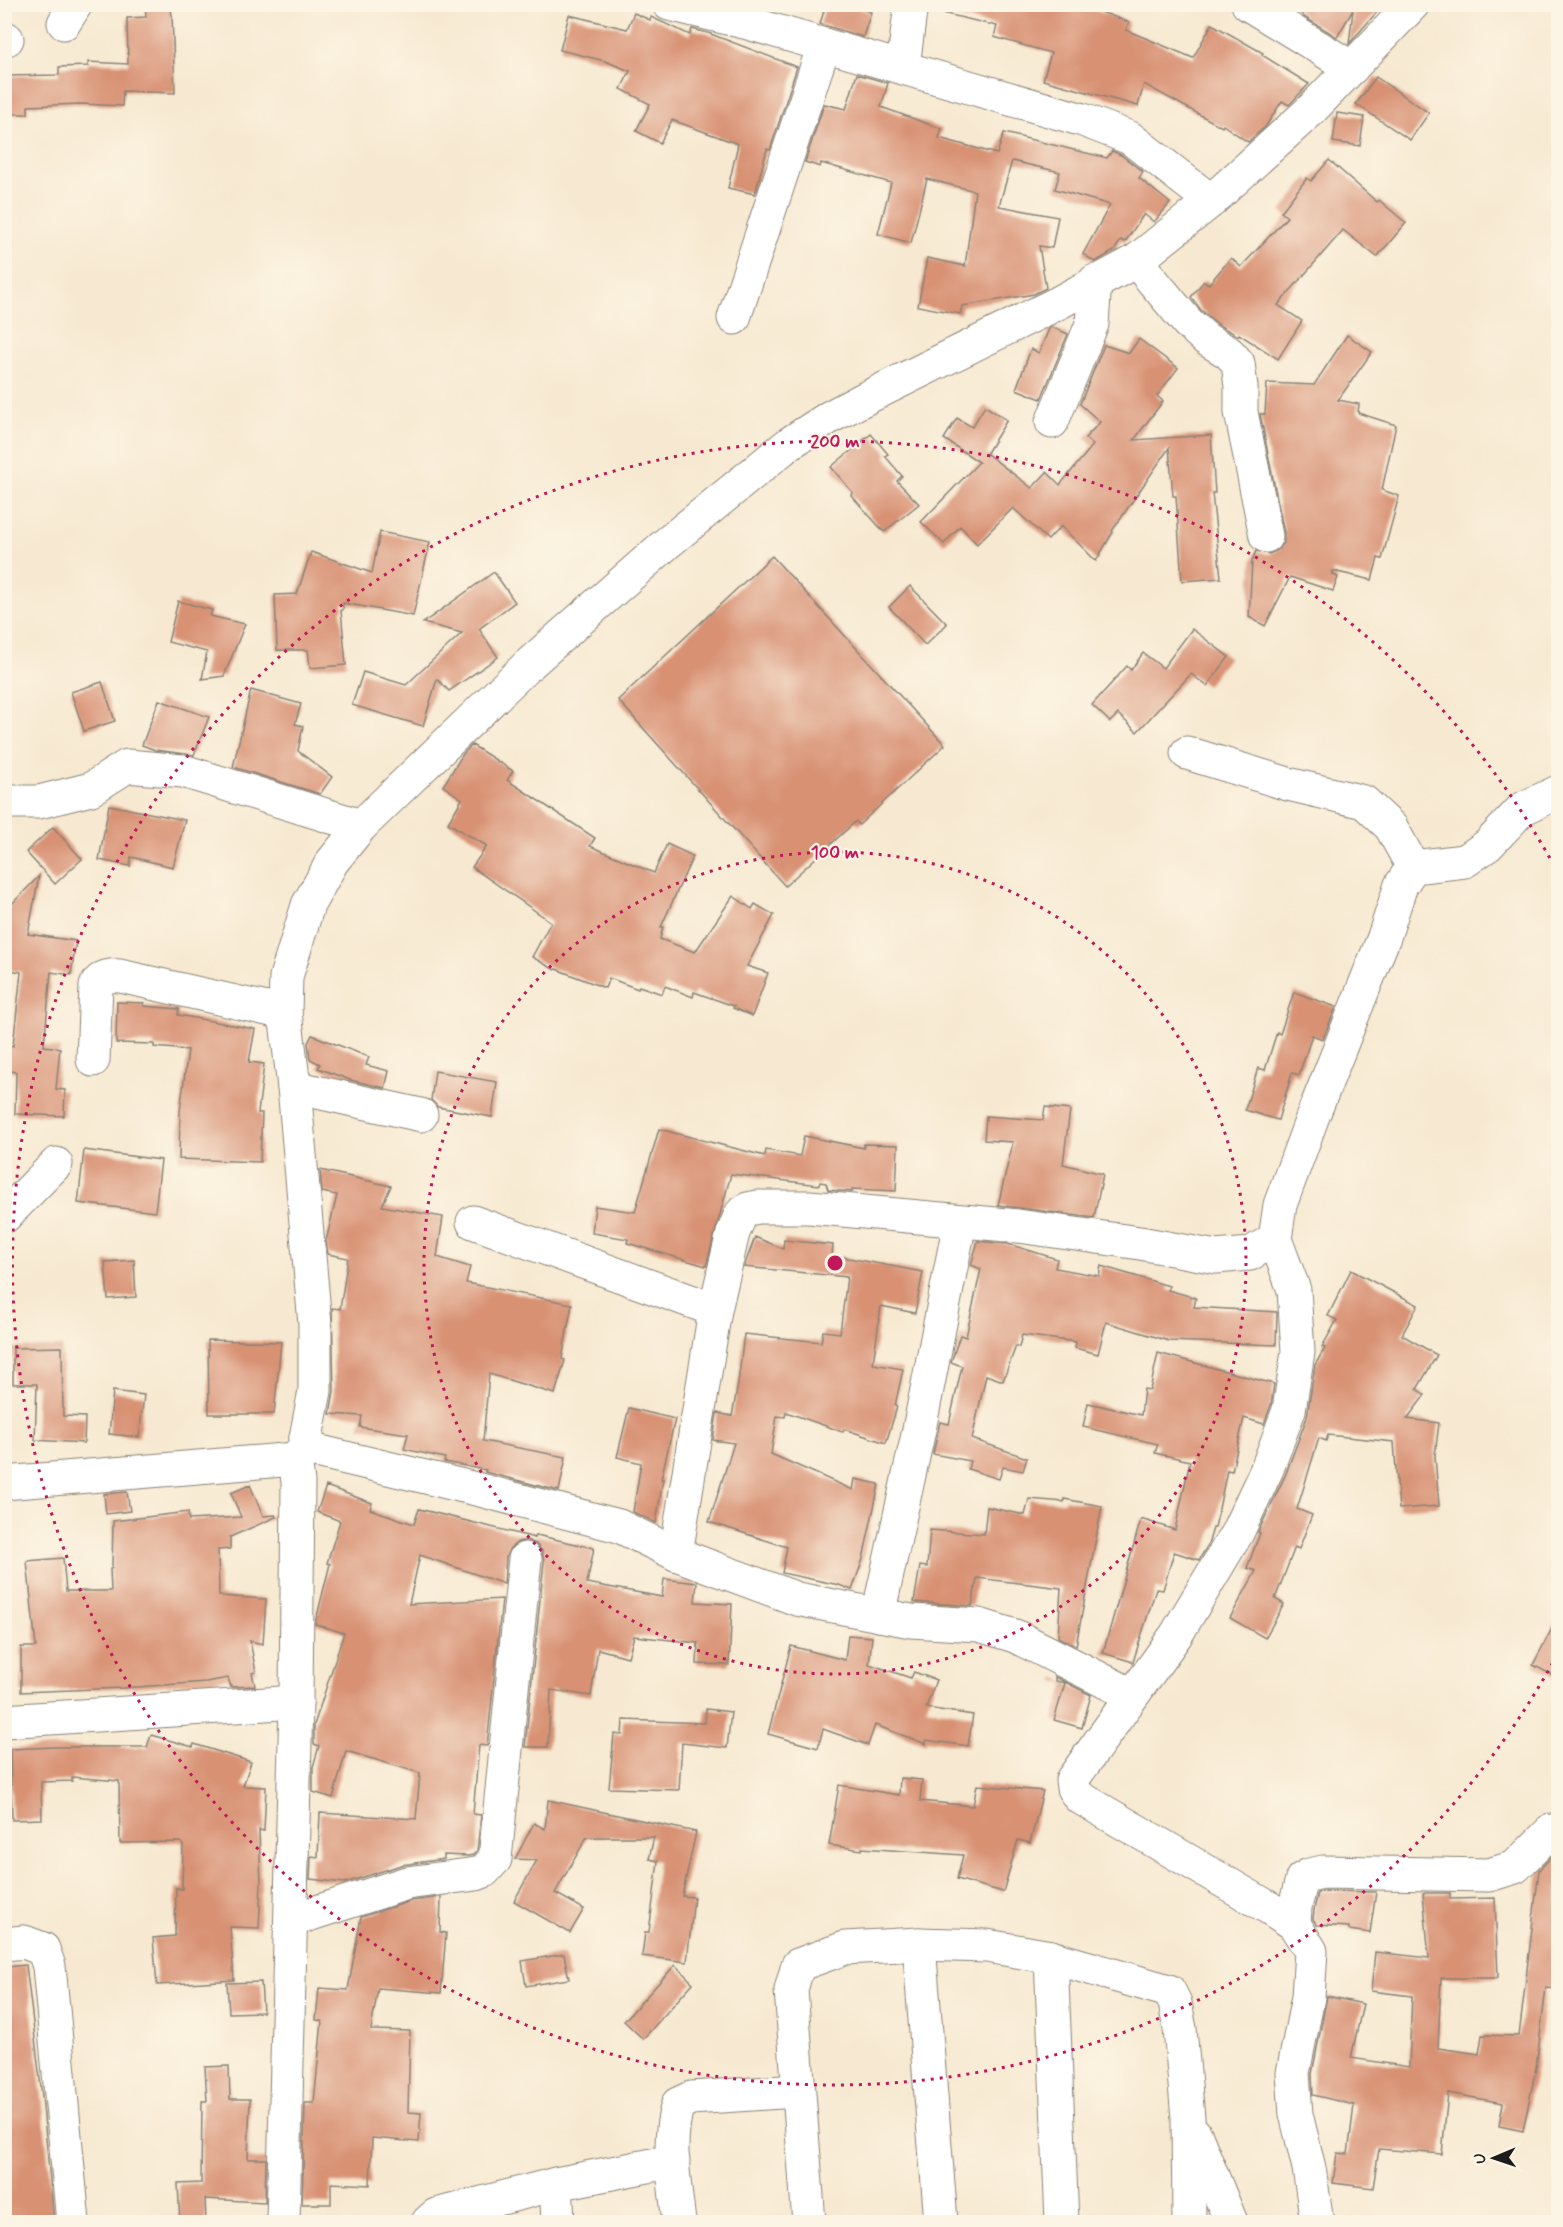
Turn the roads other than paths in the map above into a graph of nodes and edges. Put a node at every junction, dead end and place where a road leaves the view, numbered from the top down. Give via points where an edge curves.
1 (669, 4) edge
2 (911, 4) edge
3 (1248, 4) edge
4 (1413, 4) edge
5 (824, 45) junction
6 (903, 67) junction
7 (1352, 68) junction
8 (1211, 201) junction
9 (1136, 261) junction
10 (1095, 281) junction
11 (734, 318) dead end
12 (1052, 422) dead end
13 (1266, 536) dead end
14 (1187, 753) dead end
15 (1558, 792) edge
16 (4, 802) edge
17 (361, 826) junction
18 (1413, 867) junction
19 (285, 1013) junction
20 (93, 1060) dead end
21 (294, 1087) junction
22 (421, 1116) dead end
23 (56, 1164) dead end
24 (4, 1217) edge
25 (473, 1222) dead end
26 (960, 1222) junction
27 (1275, 1239) junction
28 (716, 1310) junction
29 (300, 1454) junction
30 (4, 1484) edge
31 (676, 1554) junction
32 (525, 1559) dead end
33 (878, 1615) junction
34 (1132, 1695) junction
35 (296, 1702) junction
36 (4, 1721) edge
37 (1558, 1831) edge
38 (292, 1920) junction
39 (1294, 1924) junction
40 (4, 1944) edge
41 (919, 1944) junction
42 (1051, 1958) junction
43 (797, 2091) junction
44 (1188, 2118) junction
45 (673, 2161) junction
46 (556, 2184) junction
47 (73, 2223) edge
48 (283, 2223) edge
49 (428, 2223) edge
50 (558, 2223) edge
51 (679, 2223) edge
52 (809, 2223) edge
53 (940, 2223) edge
54 (1062, 2223) edge
55 (1189, 2223) edge
56 (1231, 2223) edge
57 (1317, 2223) edge

1 - 5 street
2 - 6 street
3 - 7 street
4 - 7 street
5 - 6 street
5 - 11 street
6 - 8 street via 1131,138
7 - 8 street via 1311,111
8 - 9 street
9 - 10 street
9 - 13 street via 1188,323 1238,363 1240,412
10 - 12 street via 1092,324
10 - 17 street via 862,400 790,443 526,666
14 - 18 street via 1364,802 1391,827
15 - 18 street via 1522,809 1488,845 1465,861
16 - 17 street via 39,802 91,789 127,766 183,771
17 - 19 street via 332,862 308,905 286,977
18 - 27 street via 1401,885 1314,1113 1280,1205
19 - 20 street via 106,976 96,986
19 - 21 street
21 - 22 street
21 - 29 street via 315,1324 315,1391
23 - 24 street
25 - 28 street
26 - 27 street via 1140,1243 1216,1257 1250,1254
26 - 28 street via 809,1207 748,1209 741,1214 733,1233
26 - 33 street
27 - 34 street via 1294,1290 1298,1352 1289,1410 1268,1469 1237,1533 1176,1635
28 - 31 street
29 - 30 street
29 - 31 street via 480,1490 619,1526
29 - 35 street
31 - 33 street via 797,1599
32 - 38 street via 495,1859 476,1874 407,1883
33 - 34 street via 979,1625 1016,1636
34 - 39 street via 1072,1780 1079,1797
35 - 36 street
35 - 38 street
37 - 39 street via 1551,1831 1515,1867 1489,1875 1309,1875 1302,1879
38 - 48 street
39 - 57 street via 1311,1951 1308,1997 1293,2073 1296,2114
40 - 47 street via 24,1942 43,1949 49,1966
41 - 42 street via 987,1946
41 - 43 street via 844,1948 798,1965 791,1990
41 - 53 street
42 - 44 street via 1169,1991 1180,2029
42 - 54 street
43 - 45 street via 691,2098 678,2104 673,2119
43 - 52 street
44 - 55 street
44 - 56 street
45 - 46 street
45 - 51 street
46 - 49 street via 436,2215
46 - 50 street

